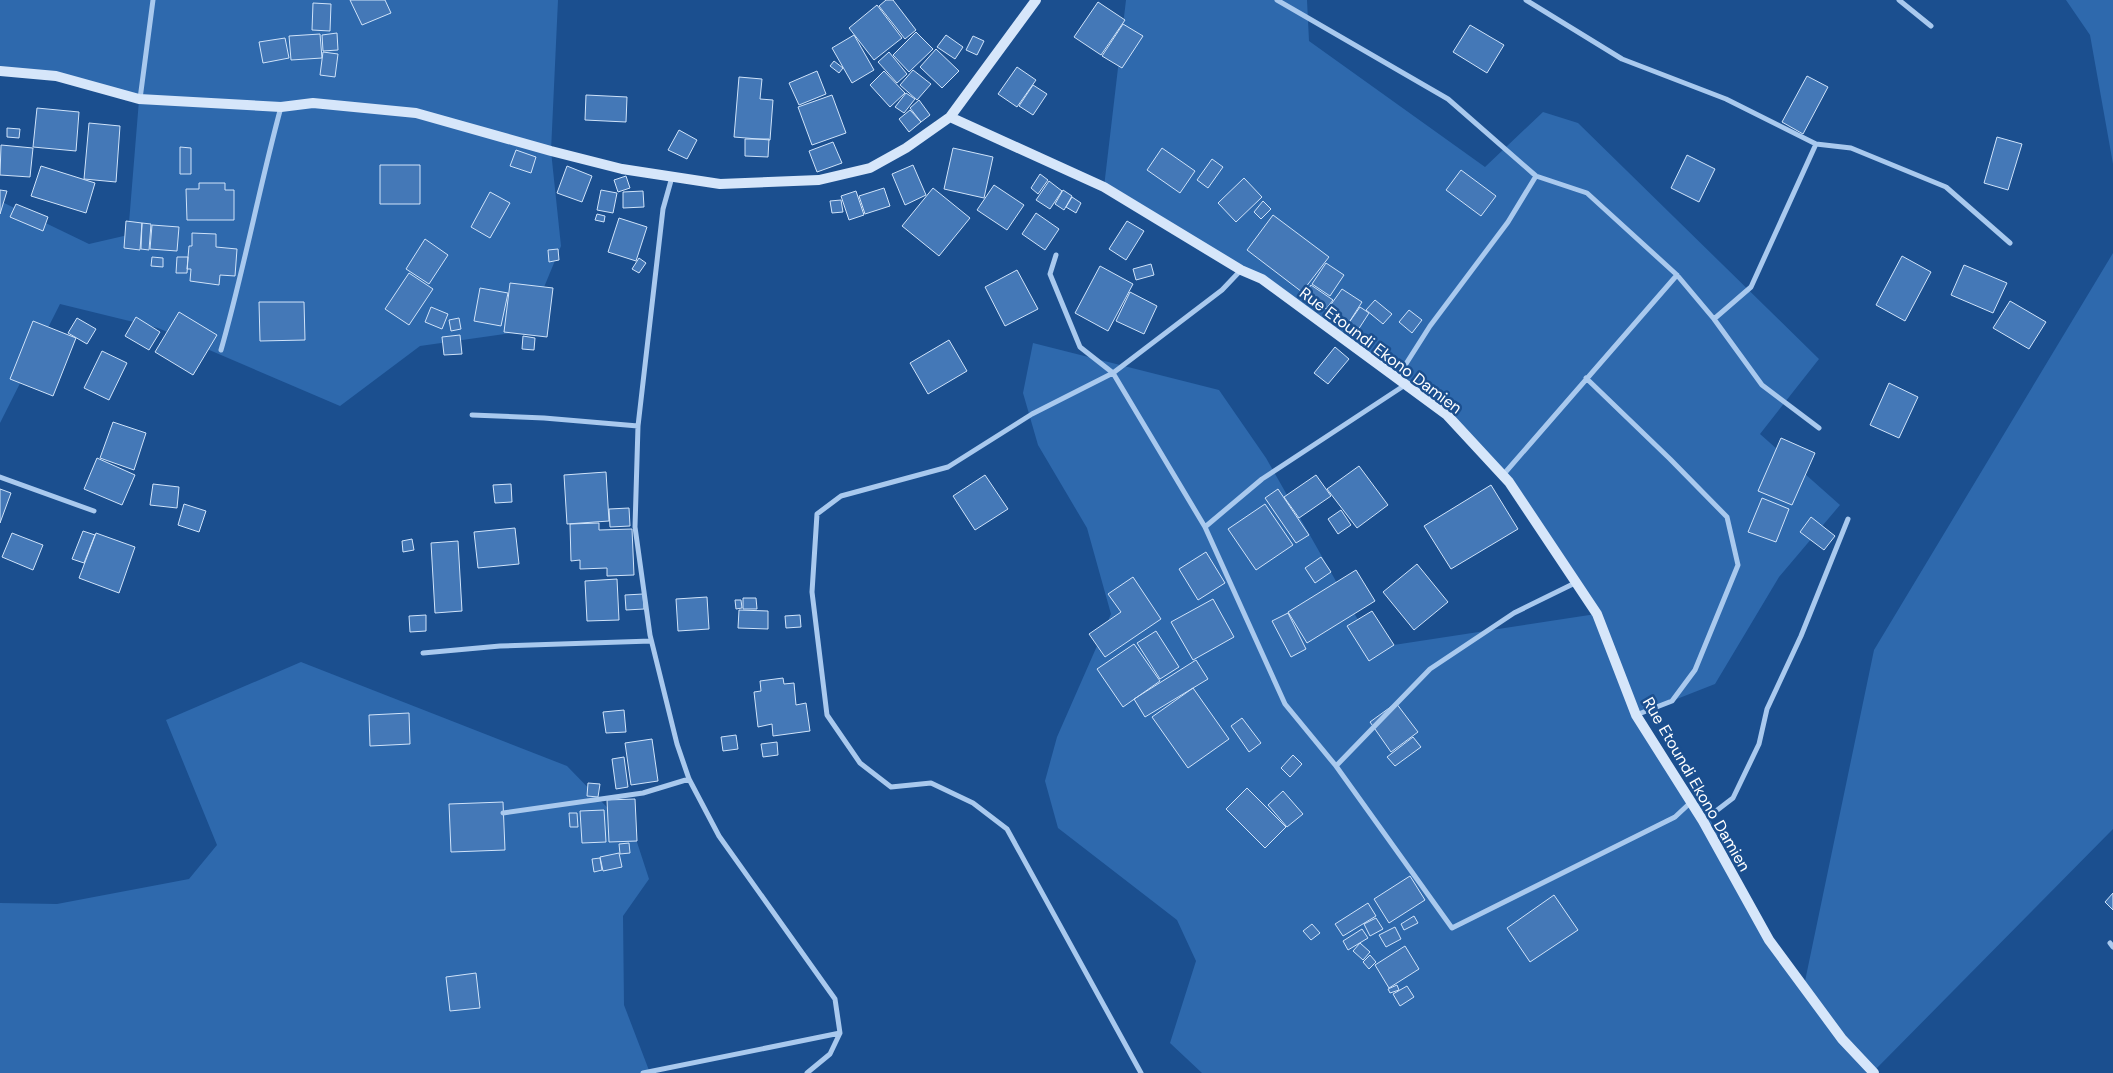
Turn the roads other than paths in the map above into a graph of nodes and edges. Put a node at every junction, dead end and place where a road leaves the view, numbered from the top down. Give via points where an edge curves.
1 (152, 0) edge
2 (1036, 0) edge
3 (1277, 0) edge
4 (1526, 0) edge
5 (1899, 0) edge
6 (1931, 26) dead end
7 (1, 74) edge
8 (140, 99) junction
9 (281, 107) junction
10 (950, 117) junction
11 (1816, 144) junction
12 (1536, 176) junction
13 (672, 177) junction
14 (2010, 244) dead end
15 (1056, 255) dead end
16 (1241, 270) junction
17 (1677, 275) junction
18 (1714, 319) junction
19 (221, 350) dead end
20 (1113, 373) junction
21 (1586, 378) junction
22 (1401, 382) junction
23 (472, 416) dead end
24 (638, 426) junction
25 (1819, 428) dead end
26 (1502, 476) junction
27 (0, 477) edge
28 (94, 511) dead end
29 (1848, 519) dead end
30 (1205, 527) junction
31 (1576, 583) junction
32 (651, 640) junction
33 (423, 654) dead end
34 (1636, 715) junction
35 (1336, 766) junction
36 (689, 779) junction
37 (1690, 803) junction
38 (502, 813) dead end
39 (1703, 821) junction
40 (840, 1033) junction
41 (643, 1073) edge
42 (808, 1073) edge
43 (1141, 1073) edge
44 (1874, 1073) edge

1 - 8 street
2 - 10 street
3 - 12 street via 1448,99
4 - 11 street via 1622,59 1726,100
5 - 6 street
7 - 8 street via 56,76
8 - 9 street
9 - 13 street via 313,103 416,113 622,169
9 - 19 street
10 - 13 street via 870,168 819,180 720,184
10 - 16 street, Rue Etoundi Ekono Damien via 1104,187
11 - 14 street via 1851,148 1946,187
11 - 18 street via 1751,287
12 - 17 street via 1587,192
12 - 22 street via 1508,222 1430,326
13 - 24 street via 663,209
15 - 20 street via 1050,274 1080,347
16 - 20 street via 1222,290
16 - 22 street, Rue Etoundi Ekono Damien via 1262,279
17 - 18 street
17 - 21 street
18 - 25 street via 1762,386
20 - 30 street
20 - 43 street via 1032,414 948,467 841,496 817,514 812,592 827,715 860,763 891,786 931,783 973,803 1006,829
21 - 26 street
21 - 34 street via 1727,517 1738,565 1695,670 1672,701
22 - 26 street, Rue Etoundi Ekono Damien via 1447,415
22 - 30 street via 1262,479
23 - 24 street
24 - 32 street via 635,528
26 - 31 street, Rue Etoundi Ekono Damien
27 - 28 street
29 - 39 street via 1801,636 1767,709 1759,744 1733,798
30 - 35 street via 1284,704
31 - 34 street, Rue Etoundi Ekono Damien via 1597,614
31 - 35 street via 1514,613 1430,669
32 - 33 street via 500,646
32 - 36 street
34 - 37 street, Rue Etoundi Ekono Damien
35 - 37 street via 1452,928 1675,817
36 - 38 street via 643,793
36 - 40 street via 718,836 835,999
37 - 39 street, Rue Etoundi Ekono Damien
39 - 44 street, Rue Etoundi Ekono Damien via 1769,940 1842,1039
40 - 41 street
40 - 42 street via 830,1054

